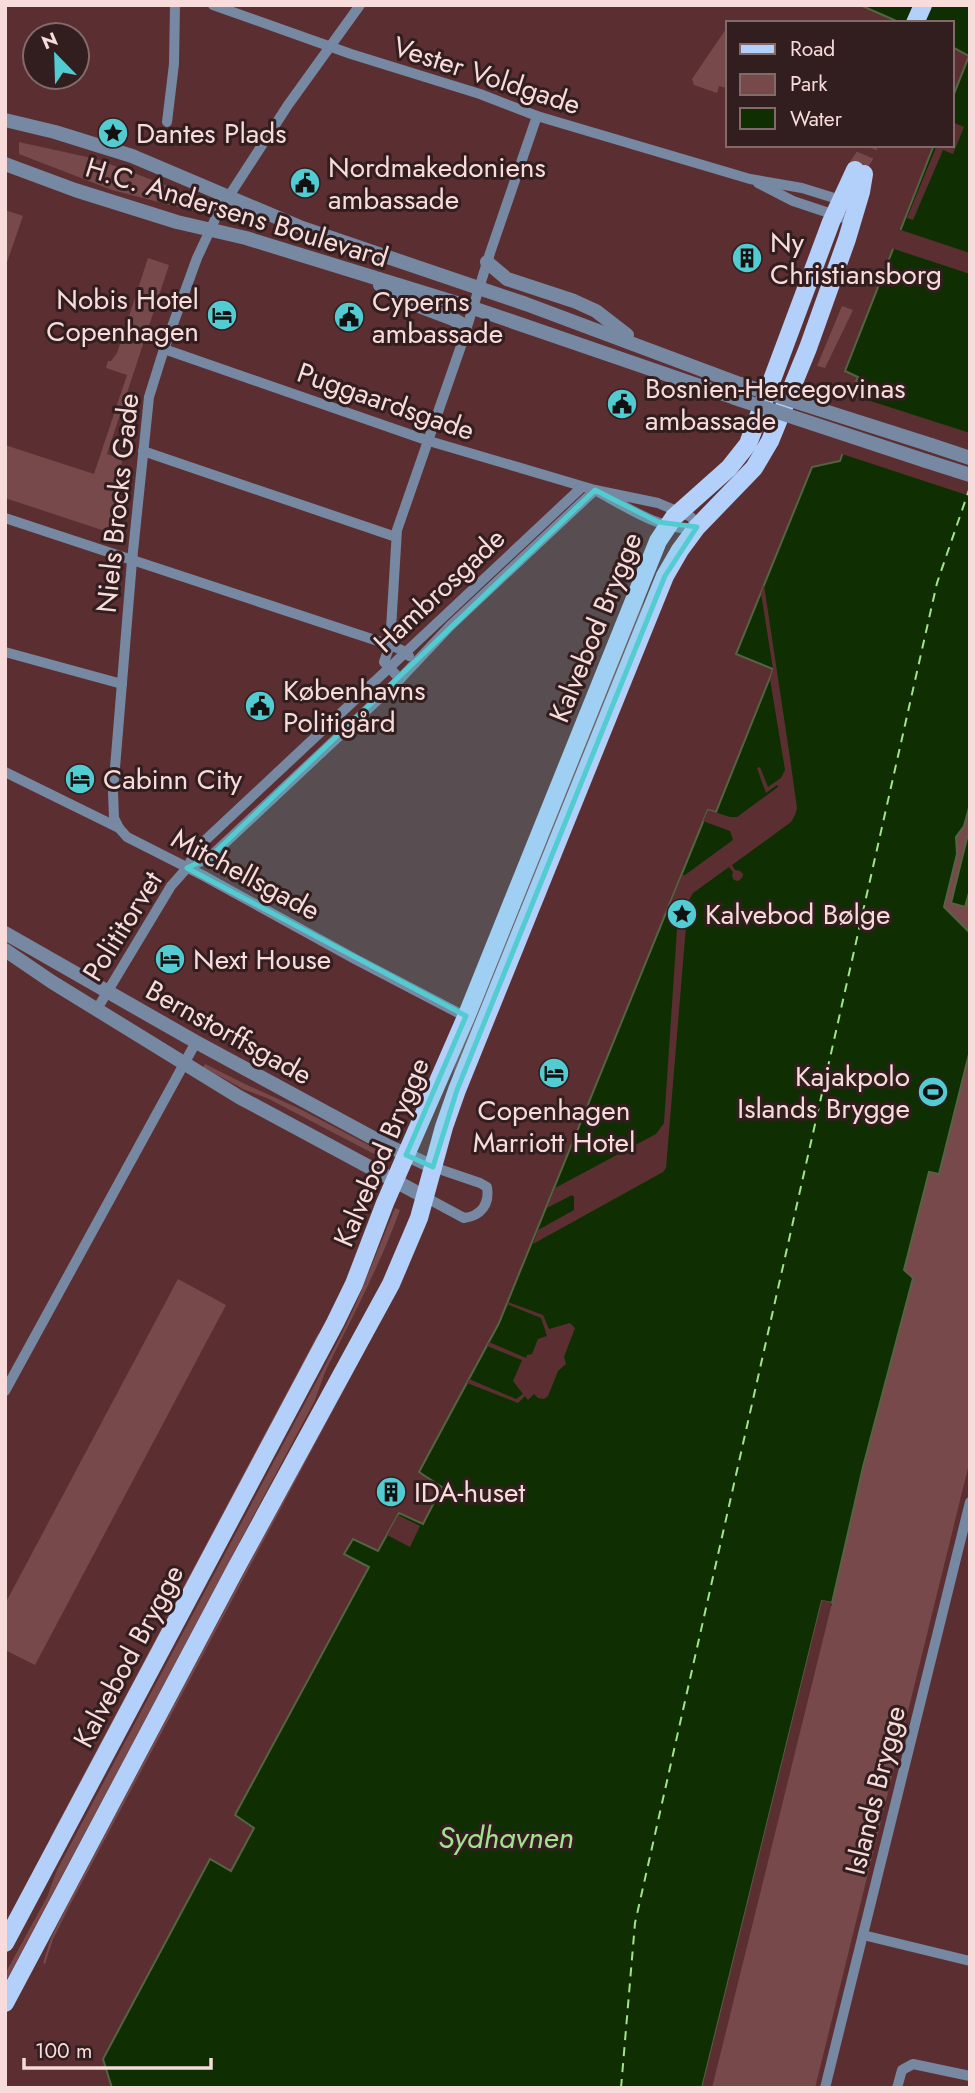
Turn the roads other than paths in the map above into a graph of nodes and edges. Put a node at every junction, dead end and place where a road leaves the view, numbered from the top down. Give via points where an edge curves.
1 (174, 5) edge
2 (213, 5) edge
3 (360, 5) edge
4 (923, 5) edge
5 (916, 21) edge
6 (330, 47) junction
7 (537, 116) junction
8 (5, 120) edge
9 (167, 122) dead end
10 (5, 164) edge
11 (750, 178) junction
12 (227, 197) junction
13 (837, 207) junction
14 (855, 213) junction
15 (209, 230) junction
16 (487, 262) junction
17 (371, 278) junction
18 (479, 288) junction
19 (472, 308) junction
20 (466, 332) junction
21 (640, 345) junction
22 (164, 349) junction
23 (738, 391) junction
24 (429, 441) junction
25 (143, 451) junction
26 (970, 458) edge
27 (970, 475) edge
28 (582, 486) junction
29 (595, 490) junction
30 (680, 511) junction
31 (5, 518) edge
32 (667, 525) junction
33 (697, 527) junction
34 (396, 537) junction
35 (132, 561) junction
36 (390, 645) junction
37 (5, 652) edge
38 (405, 652) junction
39 (416, 663) junction
40 (390, 667) junction
41 (400, 678) junction
42 (122, 684) junction
43 (5, 772) edge
44 (119, 828) junction
45 (187, 867) junction
46 (5, 933) edge
47 (5, 950) edge
48 (107, 992) junction
49 (97, 1009) junction
50 (466, 1017) junction
51 (195, 1042) junction
52 (184, 1063) junction
53 (406, 1155) junction
54 (433, 1167) junction
55 (396, 1180) junction
56 (425, 1197) junction
57 (5, 1391) edge
58 (970, 1502) edge
59 (965, 1541) edge
60 (863, 1935) junction
61 (5, 1943) edge
62 (970, 1961) edge
63 (5, 2003) edge
64 (970, 2076) edge
65 (825, 2088) edge
66 (897, 2088) edge

1 - 9 street via 174,64
2 - 6 street, Vester Voldgade
3 - 6 street, Niels Brocks Gade
4 - 5 main road
6 - 7 street, Vester Voldgade
6 - 12 street, Niels Brocks Gade
7 - 11 street, Vester Voldgade
7 - 16 street
8 - 12 street, H.C. Andersens Boulevard via 132,156
10 - 15 street, H.C. Andersens Boulevard
11 - 13 street, Vester Voldgade via 802,188
11 - 13 street, Vester Voldgade via 793,201
12 - 15 street, Niels Brocks Gade
12 - 18 street, H.C. Andersens Boulevard via 312,232
13 - 14 street, Vester Voldgade
13 - 14 street, Vester Voldgade
13 - 14 main road, Kalvebod Brygge via 859,172
13 - 30 main road, Kalvebod Brygge via 751,437 714,482
14 - 33 main road, Kalvebod Brygge via 771,441 746,477
15 - 17 street, H.C. Andersens Boulevard
15 - 22 street, Niels Brocks Gade
16 - 18 street
16 - 21 street via 507,279 596,311
17 - 19 street, H.C. Andersens Boulevard
17 - 20 street via 408,302 453,319
18 - 19 street
18 - 21 street, H.C. Andersens Boulevard
19 - 20 street
19 - 23 street, H.C. Andersens Boulevard
20 - 24 street
21 - 23 street, H.C. Andersens Boulevard
22 - 24 street, Puggaardsgade
22 - 25 street, Niels Brocks Gade via 149,397
23 - 26 street, bridge
23 - 27 street, bridge
24 - 28 street, Puggaardsgade
24 - 34 street
25 - 34 street
25 - 35 street, Niels Brocks Gade
28 - 29 street, Puggaardsgade
28 - 38 street, Hambrosgade
29 - 30 street, Puggaardsgade
29 - 32 street, Puggaardsgade
29 - 39 street, Hambrosgade
30 - 32 main road, Kalvebod Brygge
30 - 33 street, Puggaardsgade
31 - 35 street
32 - 33 street, Puggaardsgade
32 - 50 main road, Kalvebod Brygge via 644,571
33 - 54 main road, Kalvebod Brygge via 660,587 465,1071
34 - 36 street
35 - 36 street
35 - 42 street, Niels Brocks Gade
36 - 38 street
36 - 40 street via 384,662
37 - 42 street
38 - 39 street
38 - 40 street, Hambrosgade
39 - 41 street, Hambrosgade
40 - 41 street
40 - 45 street, Hambrosgade via 198,847
41 - 45 street, Hambrosgade via 210,857
42 - 44 street, Niels Brocks Gade via 113,807
43 - 44 street, Mitchellsgade
44 - 45 street, Mitchellsgade
45 - 48 street, Polititorvet
45 - 50 street, Mitchellsgade
46 - 48 street, Bernstorffsgade
47 - 49 street, Bernstorffsgade
48 - 49 street, Polititorvet
48 - 51 street, Bernstorffsgade
49 - 52 street, Bernstorffsgade
50 - 53 main road, Kalvebod Brygge
51 - 52 street
51 - 53 street, Bernstorffsgade
52 - 55 street, Bernstorffsgade
52 - 57 street
53 - 54 street, Bernstorffsgade
53 - 55 main road, Kalvebod Brygge
54 - 56 main road, Kalvebod Brygge
54 - 56 street, Kalvebod Brygge via 480,1183 487,1187 488,1195 481,1212 464,1218
55 - 56 street, Bernstorffsgade
55 - 61 main road, Kalvebod Brygge via 335,1324
56 - 63 main road, Kalvebod Brygge via 391,1284
58 - 59 street, Islands Brygge
59 - 60 street, Islands Brygge
60 - 62 street
60 - 65 street, Islands Brygge
64 - 66 street via 913,2064 902,2070

